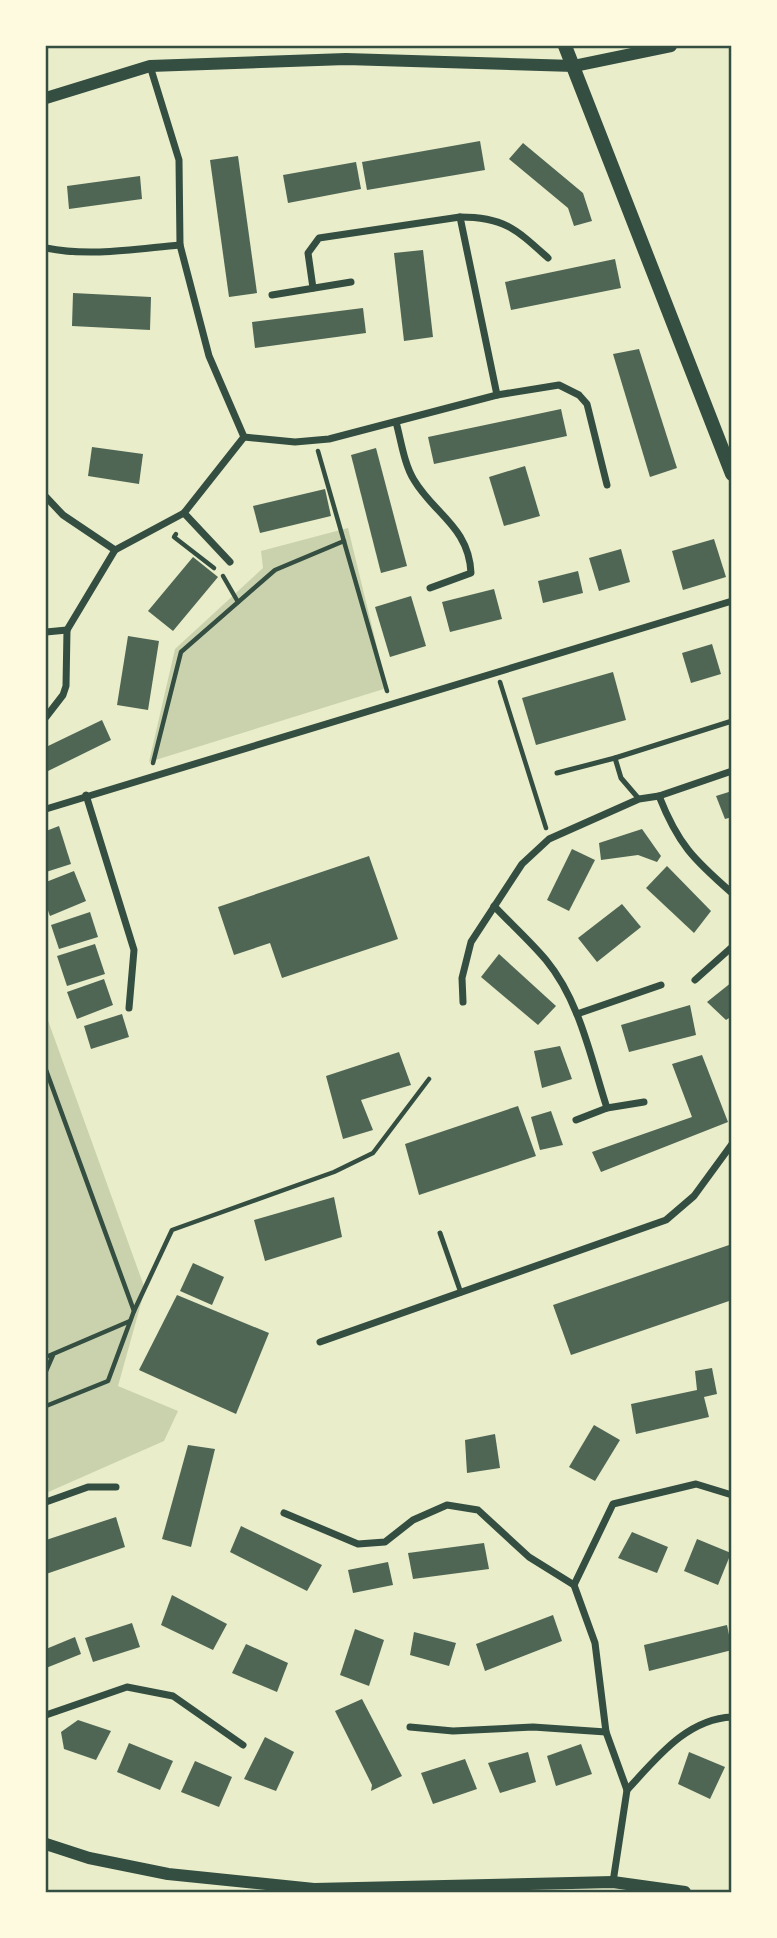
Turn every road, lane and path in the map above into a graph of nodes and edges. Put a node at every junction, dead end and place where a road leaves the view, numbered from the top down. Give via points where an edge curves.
1 (565, 46) edge
2 (671, 46) edge
3 (150, 65) junction
4 (574, 66) junction
5 (46, 97) edge
6 (460, 217) junction
7 (180, 245) junction
8 (46, 248) edge
9 (548, 258) dead end
10 (351, 282) dead end
11 (313, 288) junction
12 (272, 295) dead end
13 (496, 395) junction
14 (396, 422) junction
15 (244, 437) junction
16 (315, 440) junction
17 (732, 474) edge
18 (607, 485) dead end
19 (46, 497) edge
20 (184, 513) junction
21 (344, 541) junction
22 (115, 550) junction
23 (230, 562) dead end
24 (430, 588) dead end
25 (732, 601) edge
26 (238, 602) junction
27 (67, 630) junction
28 (46, 632) edge
29 (496, 672) junction
30 (391, 703) junction
31 (46, 717) edge
32 (732, 721) edge
33 (615, 758) junction
34 (732, 771) edge
35 (557, 773) dead end
36 (150, 776) junction
37 (86, 795) junction
38 (659, 796) junction
39 (639, 799) junction
40 (46, 809) edge
41 (549, 839) junction
42 (732, 892) edge
43 (494, 906) junction
44 (732, 947) edge
45 (695, 980) dead end
46 (661, 985) dead end
47 (463, 1002) dead end
48 (129, 1008) dead end
49 (577, 1014) junction
50 (46, 1070) edge
51 (429, 1079) dead end
52 (644, 1102) dead end
53 (607, 1108) junction
54 (576, 1120) dead end
55 (732, 1144) edge
56 (440, 1233) dead end
57 (461, 1293) junction
58 (134, 1311) junction
59 (131, 1321) junction
60 (320, 1342) dead end
61 (54, 1354) junction
62 (46, 1357) edge
63 (46, 1371) edge
64 (46, 1406) edge
65 (116, 1488) dead end
66 (732, 1495) edge
67 (46, 1502) edge
68 (284, 1513) dead end
69 (574, 1585) junction
70 (46, 1715) edge
71 (732, 1717) edge
72 (410, 1727) dead end
73 (606, 1732) junction
74 (243, 1745) dead end
75 (627, 1790) junction
76 (46, 1844) edge
77 (613, 1882) junction
78 (685, 1892) edge

1 - 4 main road
2 - 4 street
3 - 4 street via 346,59
3 - 5 street
3 - 7 street via 179,160
4 - 17 main road
6 - 9 street via 487,217 512,225
6 - 11 street via 319,238 308,253
6 - 13 street
7 - 8 street via 70,253
7 - 15 street via 209,356
10 - 11 street
11 - 12 street
13 - 14 street
13 - 18 street via 559,385 579,395 592,416
14 - 16 street
14 - 24 street via 411,477 458,530 471,565 466,577
15 - 16 street
15 - 20 street
16 - 21 path
19 - 22 street via 63,515
20 - 22 street
20 - 23 street
20 - 26 path via 174,537 227,578
21 - 26 path via 275,570
21 - 30 path
22 - 27 street
25 - 29 street
26 - 36 path via 181,652
27 - 28 street
27 - 31 street via 66,686
29 - 30 street
29 - 41 path
30 - 36 street
32 - 33 lane
33 - 35 lane
33 - 39 lane via 621,778
34 - 38 street
36 - 37 street
37 - 40 street
37 - 48 street via 134,950
38 - 39 street
38 - 42 street via 673,832 695,861
39 - 41 street
41 - 43 street via 522,864
43 - 47 street via 471,943 462,978
43 - 49 street via 547,961
44 - 45 street
46 - 49 street
49 - 53 street
50 - 58 path
51 - 58 path via 373,1153 334,1172 172,1230
52 - 53 street
53 - 54 street
55 - 57 street via 694,1196 666,1220
56 - 57 lane
57 - 60 street
58 - 59 path
59 - 61 path
59 - 64 path via 108,1381
61 - 62 path
61 - 63 path
65 - 67 street via 88,1487
66 - 69 street via 695,1484 613,1504
68 - 69 street via 358,1544 385,1542 413,1520 447,1505 478,1510 529,1558
69 - 73 street via 595,1643
70 - 74 street via 127,1686 173,1696
71 - 75 street via 713,1718 677,1738
72 - 73 street
73 - 75 street
75 - 77 street
76 - 77 street via 168,1874 314,1889
77 - 78 street

